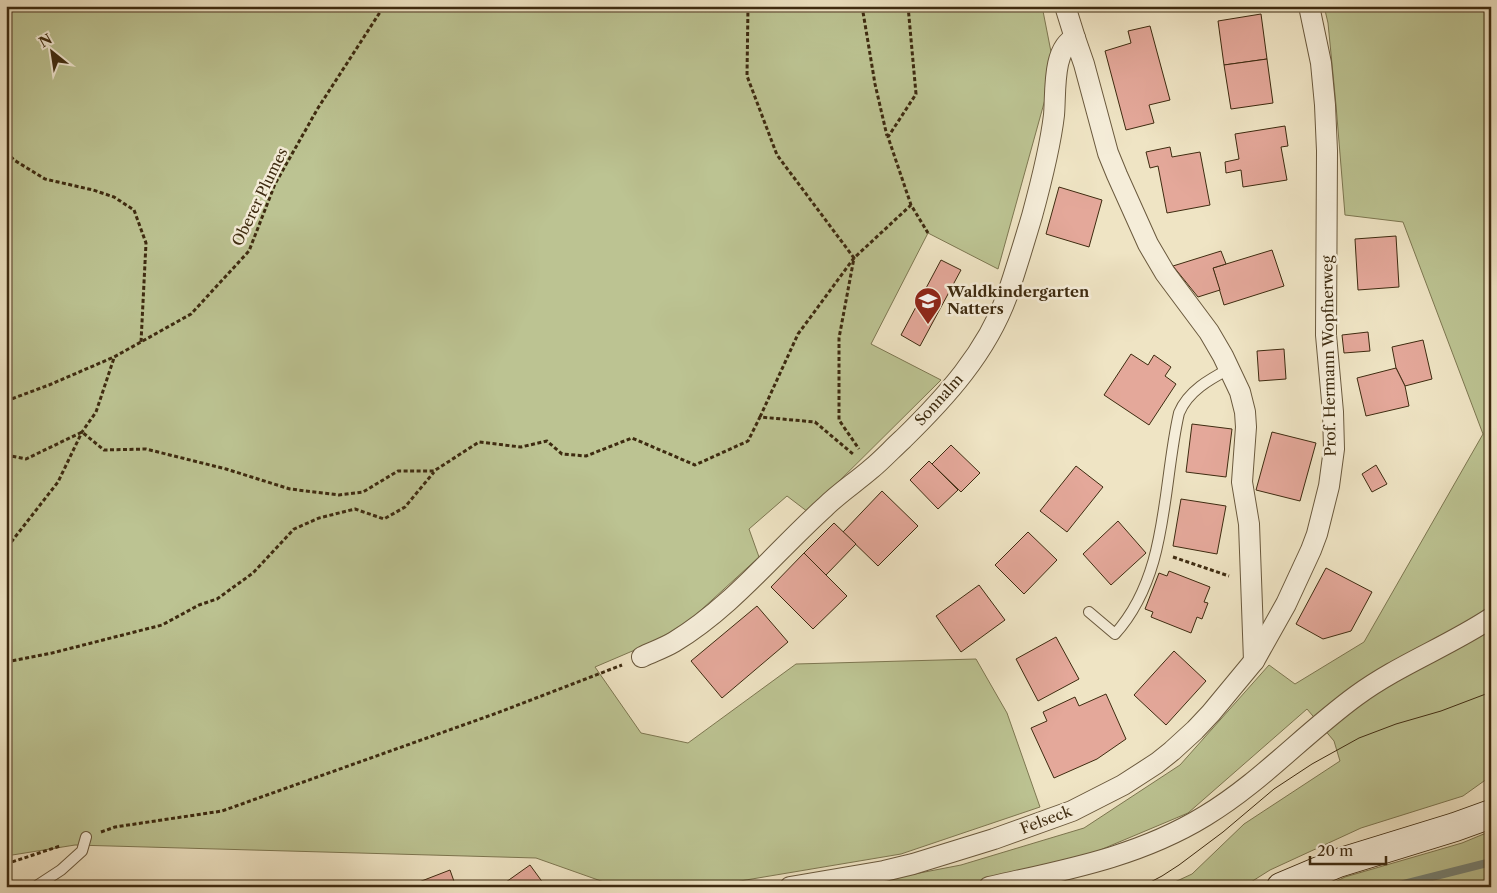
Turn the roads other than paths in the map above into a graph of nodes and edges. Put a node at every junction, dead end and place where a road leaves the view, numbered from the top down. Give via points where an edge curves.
1 (1065, 6) edge
2 (1309, 6) edge
3 (1075, 38) junction
4 (1229, 369) junction
5 (1089, 612) dead end
6 (1491, 618) edge
7 (642, 657) road end
8 (1254, 661) junction
9 (1491, 814) edge
10 (86, 837) road end
11 (35, 887) edge
12 (790, 887) edge
13 (989, 887) edge
14 (1281, 887) edge

1 - 3 street
2 - 8 street, Prof. Hermann Wopfnerweg via 1322,63 1325,105 1326,335 1334,449 1329,486 1311,550
3 - 4 street via 1113,165 1148,244 1209,332
3 - 7 street, Sonnalm via 1060,53 1048,154 1017,266 994,326 970,364 934,409 714,613 673,642
4 - 5 lane via 1198,388 1181,408 1160,535 1142,595 1115,634
4 - 8 street via 1245,412 1241,475 1249,524
6 - 13 street via 1355,696 1230,799 1178,832 1092,864
8 - 12 street, Felseck via 1196,730 1172,752 1123,785 1072,811 913,864
9 - 14 street via 1338,863
10 - 11 lane via 82,851

